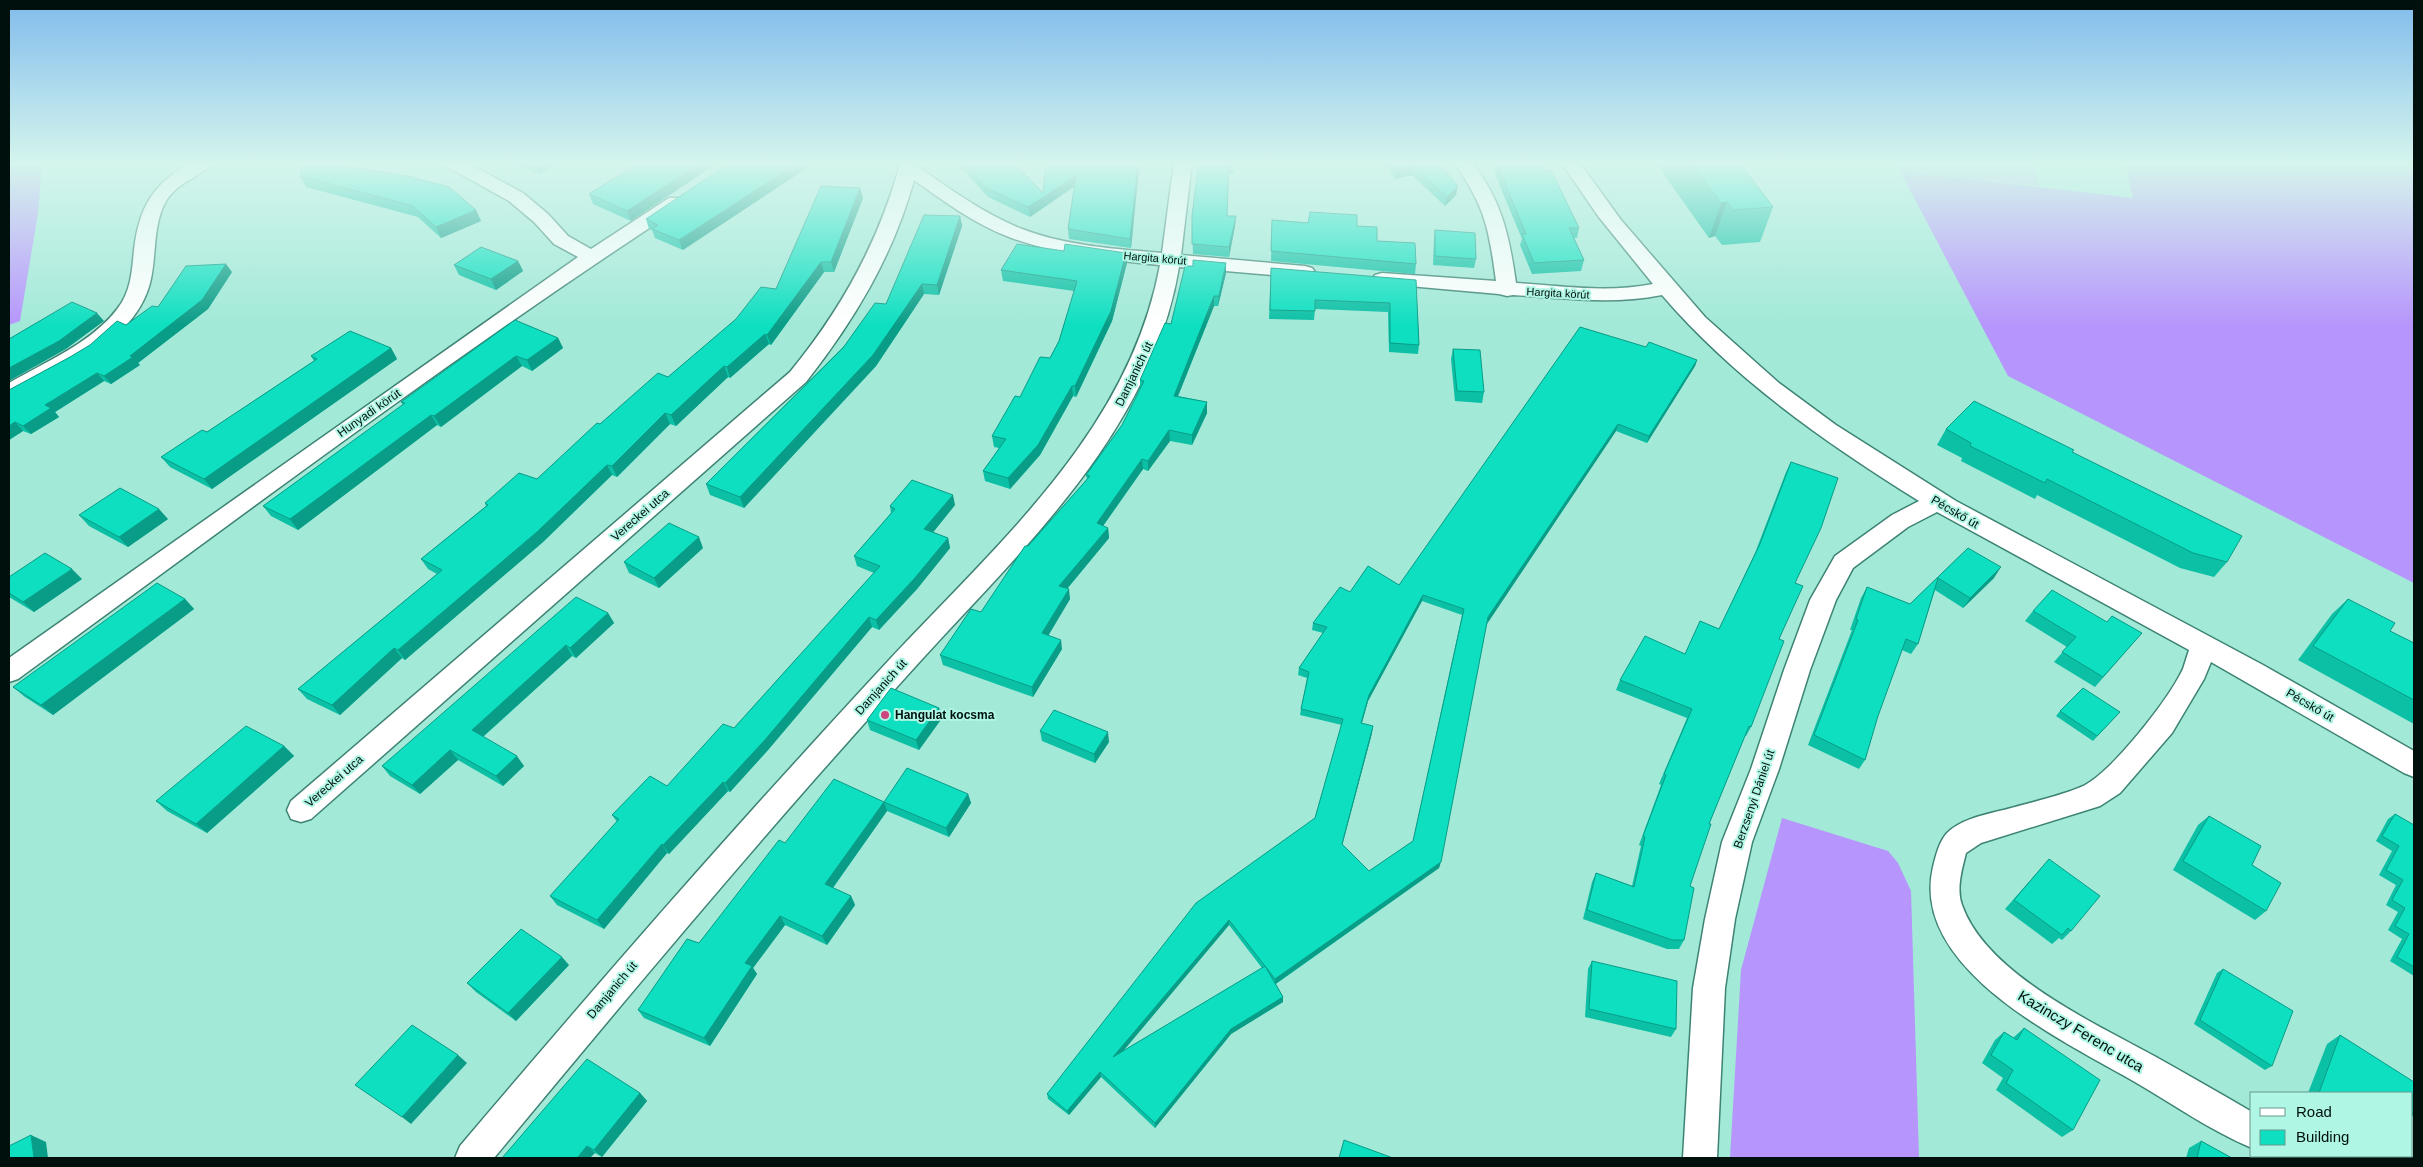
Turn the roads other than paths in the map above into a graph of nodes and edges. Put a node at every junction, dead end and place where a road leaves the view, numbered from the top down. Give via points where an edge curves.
1 (150, 216) edge
2 (539, 216) edge
3 (654, 216) edge
4 (894, 216) edge
5 (983, 216) edge
6 (1177, 216) edge
7 (1496, 216) edge
8 (1609, 216) edge
9 (591, 258) junction
10 (1172, 260) junction
11 (1320, 273) edge
12 (1359, 277) edge
13 (1666, 288) junction
14 (1507, 290) junction
15 (9, 392) edge
16 (1938, 502) junction
17 (2203, 645) junction
18 (9, 672) edge
19 (2414, 765) edge
20 (301, 810) dead end
21 (2250, 1130) edge
22 (472, 1158) edge
23 (1700, 1158) edge

1 - 15 street via 142,273 135,297 118,321 94,341
2 - 9 street via 561,240
3 - 9 street, Hunyadi körút
4 - 20 street, Vereckei utca via 864,283 798,377
5 - 10 street, Hargita körút via 1015,233 1064,247
6 - 10 street, Damjanich út
7 - 14 street
8 - 13 street, Pécskő út
9 - 18 street, Hunyadi körút via 347,428
10 - 11 street, Hargita körút
10 - 22 street, Damjanich út via 1161,309 1146,349 1111,420 1075,475 730,855
12 - 14 street, Hargita körút
13 - 14 street, Hargita körút via 1635,294 1601,295
13 - 16 street, Pécskő út via 1718,342 1754,372 1824,427
16 - 17 street, Pécskő út
16 - 23 street, Berzsenyi Dániel út via 1900,521 1844,562 1823,600 1797,670 1737,842 1720,919 1709,988
17 - 19 street, Pécskő út
17 - 21 street, Kazinczy Ferenc utca via 2195,672 2162,725 2110,784 2090,797 1974,832 1955,844 1947,870 1946,902 1968,946 2013,990

